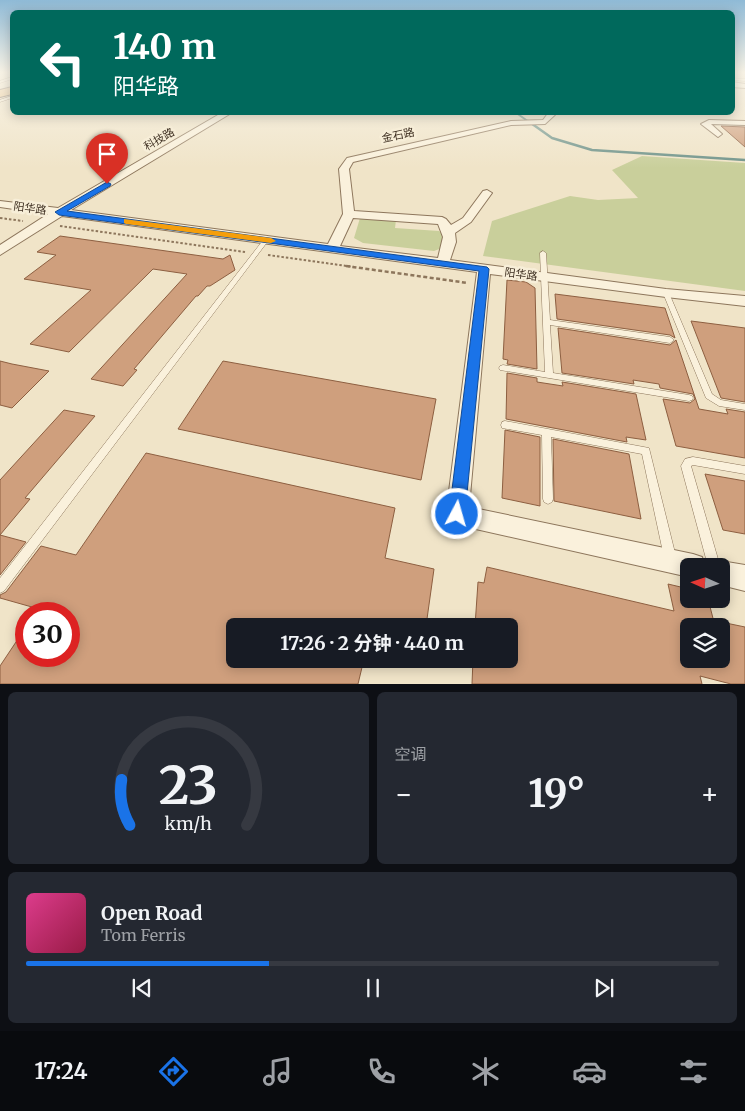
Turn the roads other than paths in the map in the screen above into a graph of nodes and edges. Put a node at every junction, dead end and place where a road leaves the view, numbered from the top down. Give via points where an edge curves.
1 (224, 115) edge
2 (552, 115) edge
3 (745, 123) edge
4 (718, 134) dead end
5 (486, 192) dead end
6 (0, 204) edge
7 (59, 212) junction
8 (0, 213) edge
9 (349, 214) junction
10 (47, 220) junction
11 (449, 231) junction
12 (263, 244) junction
13 (332, 249) junction
14 (0, 251) edge
15 (543, 253) dead end
16 (443, 263) junction
17 (483, 274) junction
18 (544, 277) junction
19 (666, 293) junction
20 (745, 301) edge
21 (546, 322) junction
22 (670, 340) dead end
23 (503, 368) dead end
24 (549, 376) junction
25 (689, 398) dead end
26 (745, 407) edge
27 (505, 425) dead end
28 (546, 433) junction
29 (745, 470) edge
30 (548, 499) dead end
31 (712, 558) edge
32 (670, 561) junction
33 (680, 563) edge
34 (730, 574) edge
35 (745, 578) edge
36 (0, 587) edge

1 - 7 street, 科技路
2 - 9 street, 金石路 via 546,122 504,124 350,160 344,169
3 - 4 street via 705,124
5 - 11 street via 468,220
6 - 7 street, 阳华路
7 - 10 street, 科技路
7 - 12 street, 阳华路
8 - 10 street, 阳华路
9 - 11 street via 442,221
9 - 13 street
10 - 12 street, 阳华路
10 - 14 street, 科技路
11 - 16 street via 450,240
12 - 13 street, 阳华路
12 - 17 street, 阳华路
12 - 36 lane
13 - 16 street, 阳华路
15 - 18 lane
16 - 17 street, 阳华路
17 - 18 street, 阳华路
17 - 32 street via 457,514
18 - 19 street, 阳华路
18 - 21 lane
19 - 20 street, 阳华路
19 - 26 lane via 706,392 719,403
21 - 22 lane
21 - 24 lane
23 - 24 lane
24 - 25 lane
27 - 28 lane
28 - 30 lane
28 - 32 lane via 646,451
29 - 31 lane via 693,461 686,466
32 - 33 street
34 - 35 street

